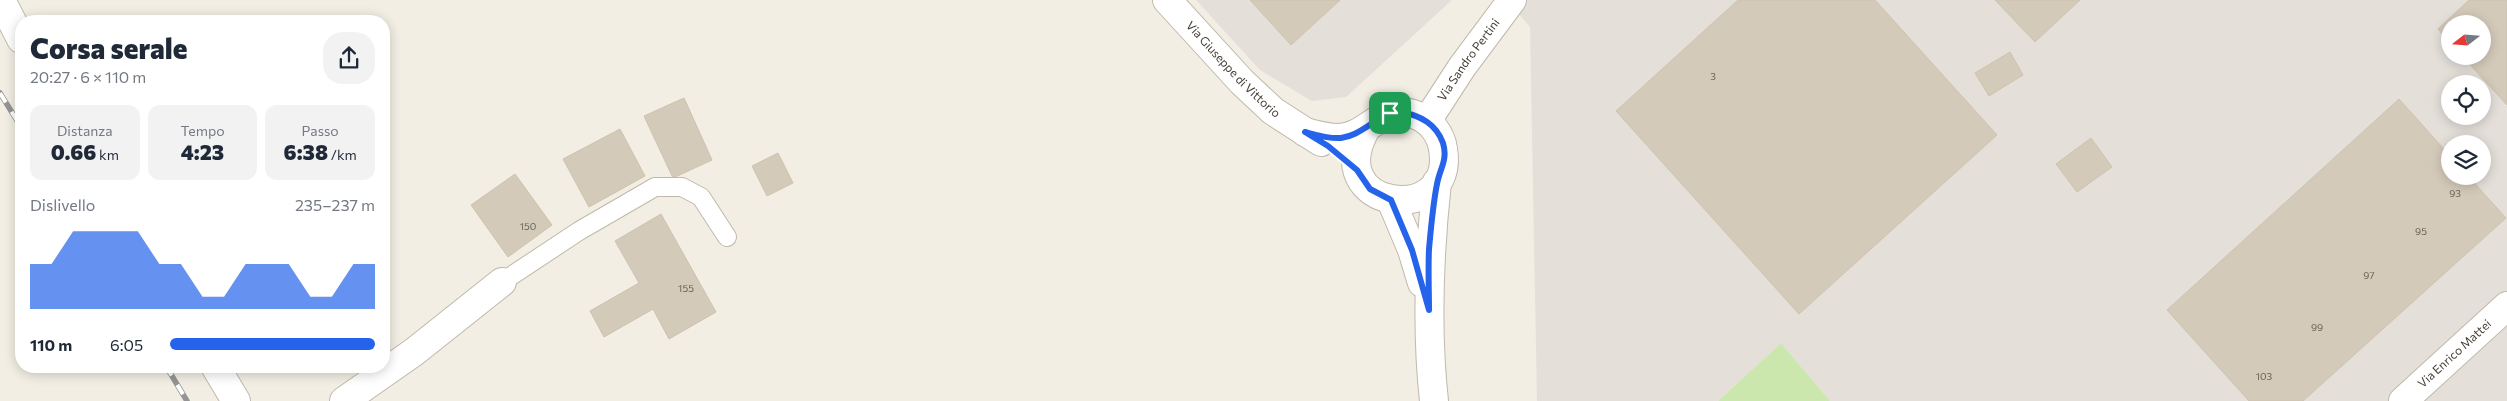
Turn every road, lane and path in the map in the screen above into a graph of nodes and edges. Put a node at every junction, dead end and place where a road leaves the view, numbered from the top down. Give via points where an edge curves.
1 (1, 0) edge
2 (1167, 0) edge
3 (1512, 0) edge
4 (15, 27) edge
5 (1427, 121) junction
6 (1366, 127) junction
7 (1305, 132) junction
8 (1357, 170) junction
9 (1437, 182) junction
10 (1391, 200) junction
11 (727, 237) dead end
12 (502, 282) joint
13 (2507, 306) edge
14 (1429, 310) junction
15 (390, 369) edge
16 (219, 373) edge
17 (384, 373) edge
18 (236, 401) edge
19 (344, 401) edge
20 (1434, 401) edge
21 (2404, 401) edge

1 - 4 street
2 - 7 street, Via Giuseppe di Vittorio via 1242,82 1273,111
3 - 5 street, Via Sandro Pertini
5 - 6 street, Via Giuseppe di Vittorio via 1416,115 1390,113
5 - 9 street via 1442,143 1445,156
6 - 7 street, Via Giuseppe di Vittorio via 1339,138
6 - 8 street via 1356,154
7 - 8 street, Via Giuseppe di Vittorio
8 - 10 street, Via Giuseppe di Vittorio via 1370,189
9 - 10 street via 1417,198
9 - 14 street via 1429,250
10 - 14 street via 1412,250
11 - 12 lane via 701,197 682,187 656,187 579,231
12 - 15 street
13 - 21 street, Via Enrico Mattei
14 - 20 street
16 - 18 street
17 - 19 street

